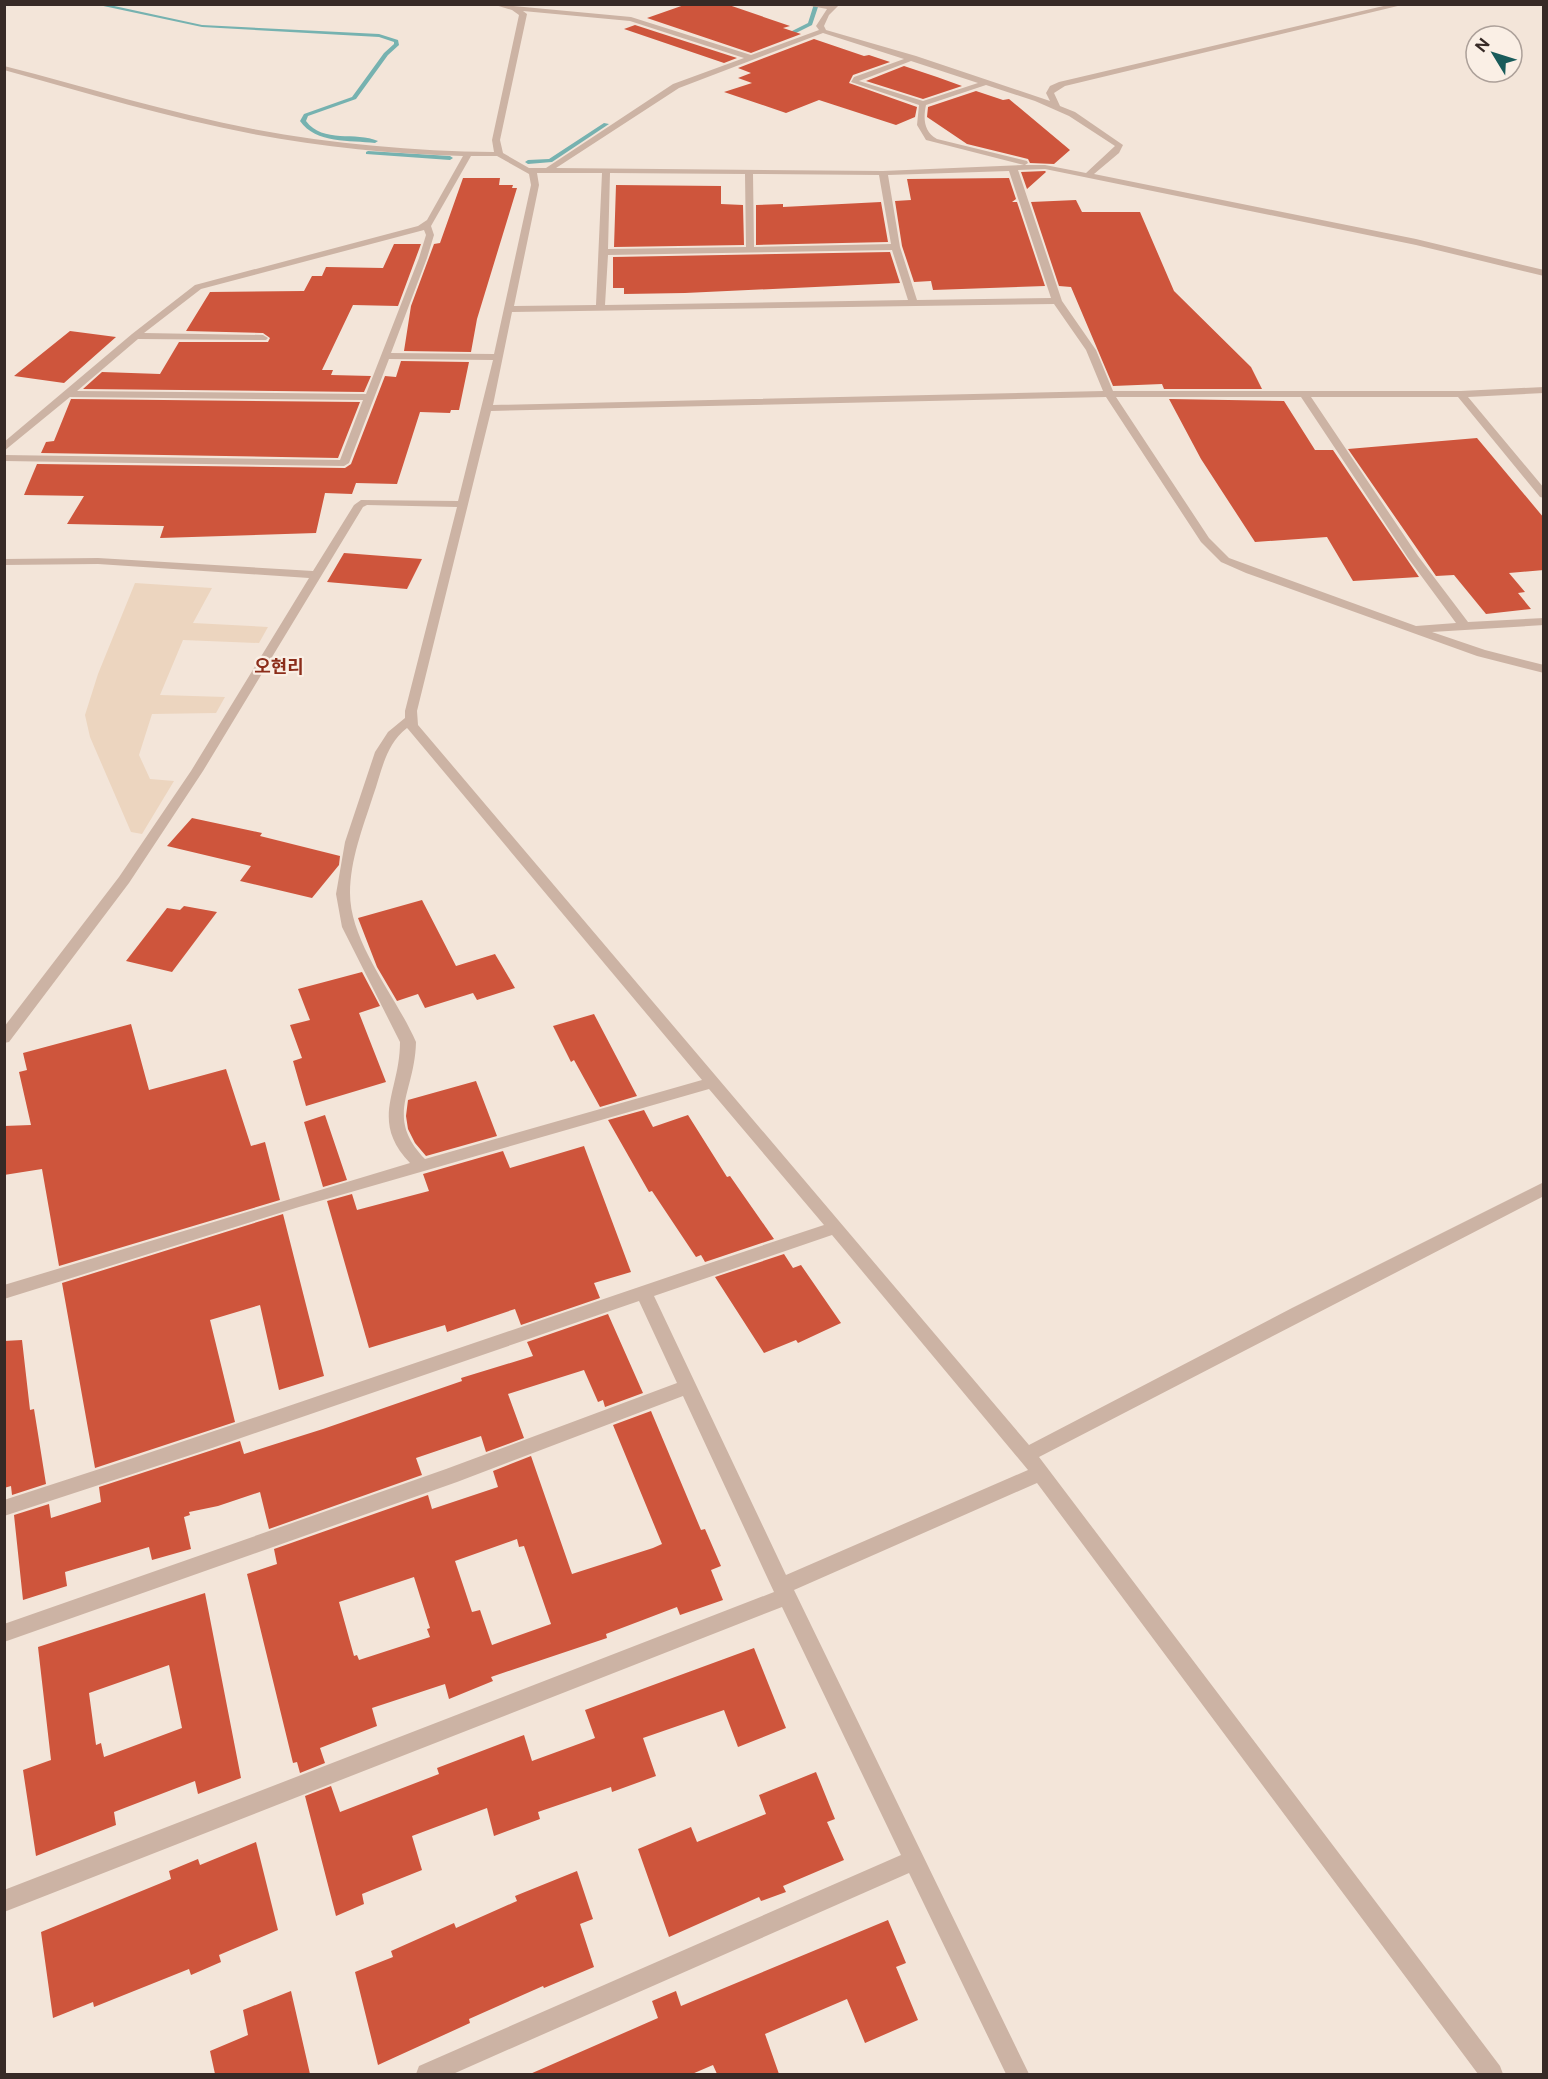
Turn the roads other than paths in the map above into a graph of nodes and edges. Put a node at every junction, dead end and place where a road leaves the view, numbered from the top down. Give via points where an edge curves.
1 (495, 4) edge
2 (1403, 4) edge
3 (807, 5) edge
4 (834, 6) edge
5 (514, 8) junction
6 (822, 30) junction
7 (749, 57) junction
8 (912, 58) junction
9 (4, 68) edge
10 (987, 82) junction
11 (1057, 86) junction
12 (1041, 88) dead end
13 (1031, 89) dead end
14 (1012, 90) junction
15 (923, 104) junction
16 (1056, 106) junction
17 (468, 154) junction
18 (499, 154) junction
19 (1018, 166) junction
20 (549, 169) junction
21 (606, 169) junction
22 (528, 170) junction
23 (749, 172) junction
24 (883, 173) junction
25 (1088, 175) junction
26 (426, 225) junction
27 (896, 247) junction
28 (750, 249) junction
29 (604, 252) junction
30 (1544, 273) edge
31 (1057, 301) junction
32 (913, 303) junction
33 (600, 308) junction
34 (508, 309) junction
35 (135, 336) junction
36 (263, 338) dead end
37 (387, 356) junction
38 (497, 357) junction
39 (1544, 390) edge
40 (69, 394) junction
41 (1109, 394) junction
42 (1304, 394) junction
43 (1461, 394) junction
44 (371, 397) junction
45 (487, 408) junction
46 (4, 447) edge
47 (4, 458) edge
48 (1544, 495) edge
49 (462, 504) junction
50 (4, 562) edge
51 (316, 575) junction
52 (1544, 621) edge
53 (1463, 624) junction
54 (1413, 629) junction
55 (1544, 669) edge
56 (410, 720) junction
57 (4, 1038) edge
58 (713, 1082) junction
59 (422, 1166) junction
60 (1544, 1188) edge
61 (835, 1228) junction
62 (643, 1291) junction
63 (4, 1292) edge
64 (688, 1387) junction
65 (1027, 1455) junction
66 (1040, 1473) junction
67 (4, 1508) edge
68 (784, 1591) junction
69 (4, 1633) edge
70 (914, 1860) junction
71 (4, 1901) edge
72 (427, 2074) edge
73 (1018, 2074) edge
74 (1492, 2074) edge

1 - 5 street
2 - 11 street
3 - 4 street
4 - 6 street via 821,22
5 - 7 street via 631,19
5 - 18 street via 523,14 496,140
6 - 7 street
6 - 8 street
7 - 20 street via 669,90
8 - 10 street
8 - 15 street via 855,82
9 - 17 street via 255,132 322,142
10 - 14 street
10 - 15 street
11 - 12 street
11 - 16 street via 1050,93
13 - 14 street
14 - 16 street
15 - 19 street via 926,138
16 - 25 street via 1119,145
17 - 18 street
17 - 26 street
18 - 22 street
19 - 24 street
19 - 25 street
19 - 31 street
20 - 21 street
20 - 22 street
21 - 23 street
21 - 29 street
22 - 34 street via 533,173 535,185
23 - 24 street
23 - 28 street
24 - 27 street
25 - 30 street via 1424,244
26 - 35 street via 206,284
26 - 37 street via 426,247
27 - 28 street
27 - 32 street
28 - 29 street
29 - 33 street
31 - 32 street
31 - 41 street via 1091,350
32 - 33 street
33 - 34 street
34 - 38 street
35 - 36 street
35 - 40 street
37 - 38 street
37 - 44 street
38 - 45 street
39 - 43 street
40 - 44 street
40 - 46 street
41 - 42 street
41 - 45 street
41 - 54 street via 1219,556 1250,571
42 - 43 street
42 - 53 street
43 - 48 street
44 - 47 street via 344,463
45 - 49 street
49 - 51 street via 362,503
49 - 56 street
50 - 51 street via 98,561
51 - 57 street via 197,771 130,870
52 - 53 street
53 - 54 street
54 - 55 street via 1497,658
56 - 58 street
56 - 59 street via 387,738 356,828 343,895 349,927 408,1042 409,1055 397,1096 395,1124 404,1147
58 - 59 street
58 - 61 street
59 - 63 street
60 - 65 street
61 - 62 street
61 - 65 street
62 - 64 street
62 - 67 street via 232,1434
64 - 68 street
64 - 69 street via 450,1476
65 - 66 street
66 - 68 street
66 - 74 street
68 - 70 street
68 - 71 street
70 - 72 street
70 - 73 street

